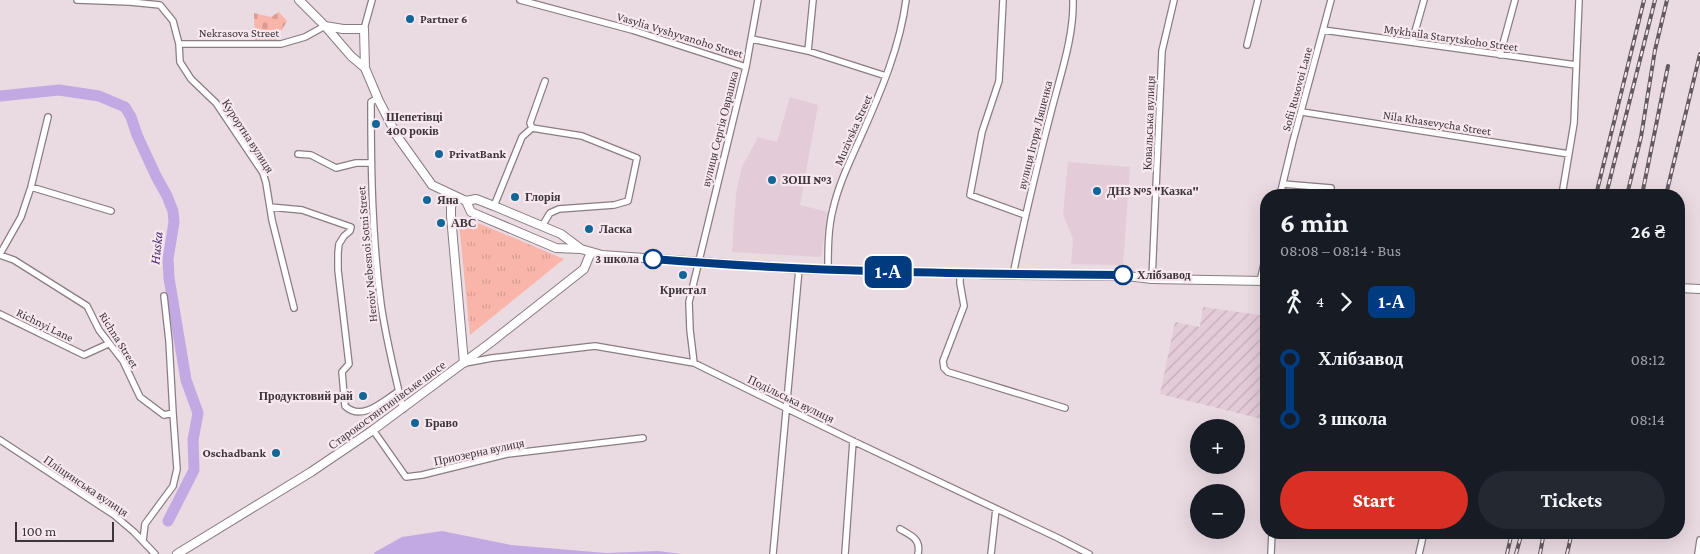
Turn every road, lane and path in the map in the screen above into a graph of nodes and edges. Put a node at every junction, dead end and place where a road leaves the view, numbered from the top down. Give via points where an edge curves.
1 (77, 0) edge
2 (299, 0) edge
3 (372, 0) edge
4 (520, 0) edge
5 (758, 0) edge
6 (813, 0) edge
7 (906, 0) edge
8 (1002, 0) edge
9 (1073, 0) edge
10 (1174, 0) edge
11 (1258, 0) edge
12 (1331, 0) edge
13 (1424, 0) edge
14 (1515, 0) edge
15 (1579, 0) edge
16 (161, 3) edge
17 (325, 26) junction
18 (364, 30) junction
19 (1323, 30) junction
20 (752, 39) junction
21 (1412, 42) junction
22 (179, 44) junction
23 (1247, 45) dead end
24 (808, 51) junction
25 (1500, 55) junction
26 (1576, 64) junction
27 (746, 67) junction
28 (365, 68) junction
29 (886, 76) junction
30 (545, 81) dead end
31 (378, 98) junction
32 (1302, 112) junction
33 (48, 117) dead end
34 (532, 128) junction
35 (298, 154) dead end
36 (1569, 154) junction
37 (371, 163) junction
38 (1283, 184) junction
39 (31, 187) junction
40 (1331, 188) dead end
41 (1282, 189) edge
42 (1563, 189) edge
43 (455, 196) junction
44 (466, 201) junction
45 (494, 206) junction
46 (270, 207) junction
47 (111, 211) dead end
48 (1025, 214) junction
49 (542, 226) junction
50 (581, 249) junction
51 (591, 252) junction
52 (0, 255) edge
53 (697, 262) junction
54 (799, 270) junction
55 (828, 270) junction
56 (960, 274) junction
57 (1013, 275) junction
58 (1152, 279) junction
59 (1260, 281) edge
60 (1685, 288) edge
61 (1700, 289) edge
62 (164, 296) dead end
63 (294, 308) dead end
64 (0, 314) edge
65 (108, 344) junction
66 (464, 363) junction
67 (694, 363) junction
68 (399, 391) junction
69 (787, 407) junction
70 (1065, 408) dead end
71 (403, 409) junction
72 (173, 413) junction
73 (373, 430) junction
74 (643, 438) dead end
75 (0, 440) edge
76 (853, 441) junction
77 (996, 509) junction
78 (900, 529) dead end
79 (1272, 539) edge
80 (1422, 539) edge
81 (1700, 540) edge
82 (143, 542) junction
83 (155, 554) edge
84 (177, 554) edge
85 (773, 554) edge
86 (845, 554) edge
87 (918, 554) edge
88 (991, 554) edge
89 (1089, 554) edge
90 (1271, 554) edge
91 (1419, 554) edge
92 (1698, 554) edge

1 - 16 street
2 - 17 main road
3 - 18 street
4 - 27 street, Vasylia Vyshyvanoho Street via 632,30
5 - 20 street, вулиця Сергія Оврашка
6 - 24 street
7 - 29 street, Muzivska Street via 902,26
8 - 48 street via 999,81 982,132 970,195
9 - 48 street, вулиця Ігоря Ляшенка via 1067,48
10 - 58 street, Ковальська вулиця via 1162,51
11 - 23 street
12 - 19 street, Sofii Rusovoi Lane
13 - 21 street
14 - 25 street
15 - 26 street
16 - 22 street, Курортна вулиця via 173,21
17 - 18 main road
17 - 22 street, Nekrasova Street via 305,37 281,44
17 - 28 main road
18 - 28 main road
19 - 21 street, Mykhaila Starytskoho Street
19 - 32 street, Sofii Rusovoi Lane
20 - 24 street
20 - 27 street, вулиця Сергія Оврашка
21 - 25 street, Mykhaila Starytskoho Street
22 - 46 street, Курортна вулиця via 180,62 191,79 216,103 263,173
24 - 29 street
25 - 26 street, Mykhaila Starytskoho Street
26 - 36 street via 1574,123
27 - 53 street, вулиця Сергія Оврашка
28 - 31 main road
29 - 55 street, Muzivska Street via 832,210
30 - 34 street via 530,123
31 - 37 street, Heroiv Nebesnoi Sotni Street via 371,102
31 - 43 main road via 397,136 420,170 432,185
32 - 36 street, Nila Khasevycha Street
32 - 38 street, Sofii Rusovoi Lane
33 - 39 street
34 - 45 street via 522,137
34 - 49 street via 582,136 637,158 628,201 614,206 559,209 550,213
35 - 37 street via 311,155 336,168
36 - 42 street
37 - 68 street, Heroiv Nebesnoi Sotni Street via 382,305
38 - 40 street
38 - 41 street, Sofii Rusovoi Lane
39 - 47 street
39 - 52 street via 21,217
43 - 44 main road
43 - 66 main road via 451,207 452,233
44 - 45 main road via 476,200
44 - 50 main road via 471,212 522,234 556,248
45 - 49 main road
46 - 63 street, Курортна вулиця
46 - 68 street via 302,210 350,227 339,244 338,254 349,364 342,372 345,406 363,412
48 - 57 street, вулиця Ігоря Ляшенка
49 - 50 main road via 561,234
50 - 51 main road
51 - 53 main road
51 - 66 main road, Старокостянтинівське шосе via 584,269
52 - 65 street, Richna Street via 14,260 87,306
53 - 54 main road
53 - 67 street, вулиця Сергія Оврашка via 689,302
54 - 55 main road
54 - 69 street
55 - 56 main road
56 - 57 main road
56 - 70 street via 964,306 942,361 944,368 948,372
57 - 58 main road
58 - 59 main road
60 - 61 main road
62 - 72 street
64 - 65 street, Richnyi Lane via 84,355
65 - 72 street, Richna Street via 123,361 140,397 164,415
66 - 67 street, Подільська вулиця via 594,346
66 - 71 main road, Старокостянтинівське шосе
67 - 69 street, Подільська вулиця
68 - 71 street, Heroiv Nebesnoi Sotni Street
69 - 76 street, Подільська вулиця
69 - 85 street
71 - 73 main road, Старокостянтинівське шосе
72 - 82 street via 177,469 173,486 145,524
73 - 74 street, Приозерна вулиця via 406,476 507,454
73 - 84 main road, Старокостянтинівське шосе
75 - 82 street, Пліщинська вулиця via 106,510
76 - 77 street, Подільська вулиця
76 - 86 street
77 - 88 street
77 - 89 street, Подільська вулиця
78 - 87 street via 916,539
79 - 90 street
80 - 91 street
81 - 92 street
82 - 83 street, Пліщинська вулиця

